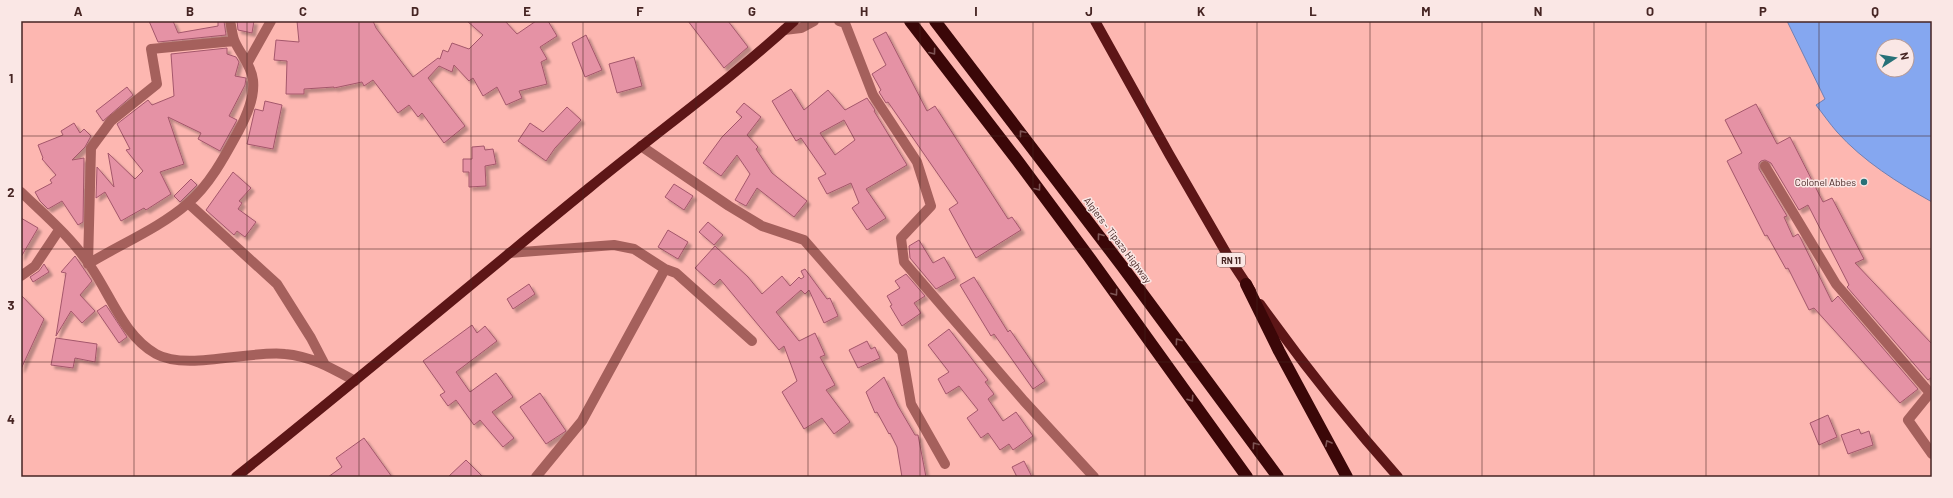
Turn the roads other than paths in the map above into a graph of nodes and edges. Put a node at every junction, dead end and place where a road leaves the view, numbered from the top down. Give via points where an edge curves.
1 (230, 21) edge
2 (271, 21) edge
3 (794, 21) edge
4 (814, 21) edge
5 (839, 21) edge
6 (910, 21) edge
7 (935, 21) edge
8 (1095, 21) edge
9 (784, 30) junction
10 (234, 41) junction
11 (248, 62) junction
12 (641, 146) junction
13 (1765, 166) dead end
14 (21, 192) edge
15 (188, 203) junction
16 (59, 230) junction
17 (509, 253) junction
18 (88, 264) junction
19 (665, 269) junction
20 (21, 276) edge
21 (1246, 284) junction
22 (752, 341) dead end
23 (324, 363) junction
24 (355, 381) junction
25 (1932, 454) edge
26 (945, 464) dead end
27 (236, 477) edge
28 (536, 477) edge
29 (1094, 477) edge
30 (1247, 477) edge
31 (1278, 477) edge
32 (1347, 477) edge
33 (1398, 477) edge

1 - 10 street
2 - 11 street
3 - 9 main road
4 - 9 street via 801,28
5 - 29 street via 845,23 873,95 917,162 931,206 900,238 904,262 1024,401
6 -> 30 highway via 1080,245
31 -> 7 highway, Algiers - Tipaza Highway via 1122,266
8 - 21 main road, RN 11 via 1173,161
9 - 12 main road
10 - 11 street
10 - 18 street via 151,49 157,84 111,121 91,148
11 - 15 street via 253,80 252,96 245,117 230,147 204,186
12 - 17 main road
12 - 26 street via 762,226 804,240 902,352 911,404
13 - 25 street via 1836,284 1930,393 1908,420
14 - 16 street
15 - 18 street via 175,214
15 - 23 street via 278,284
16 - 18 street
16 - 20 street via 35,266
17 - 19 street via 614,245 634,248
17 - 24 main road
18 - 23 street via 127,326 140,342 157,355 182,361 250,354 286,354
19 - 22 street via 676,273
19 - 28 street via 582,421
32 -> 21 highway
21 - 33 main road, RN 11 via 1289,345
23 - 24 street
24 - 27 main road

